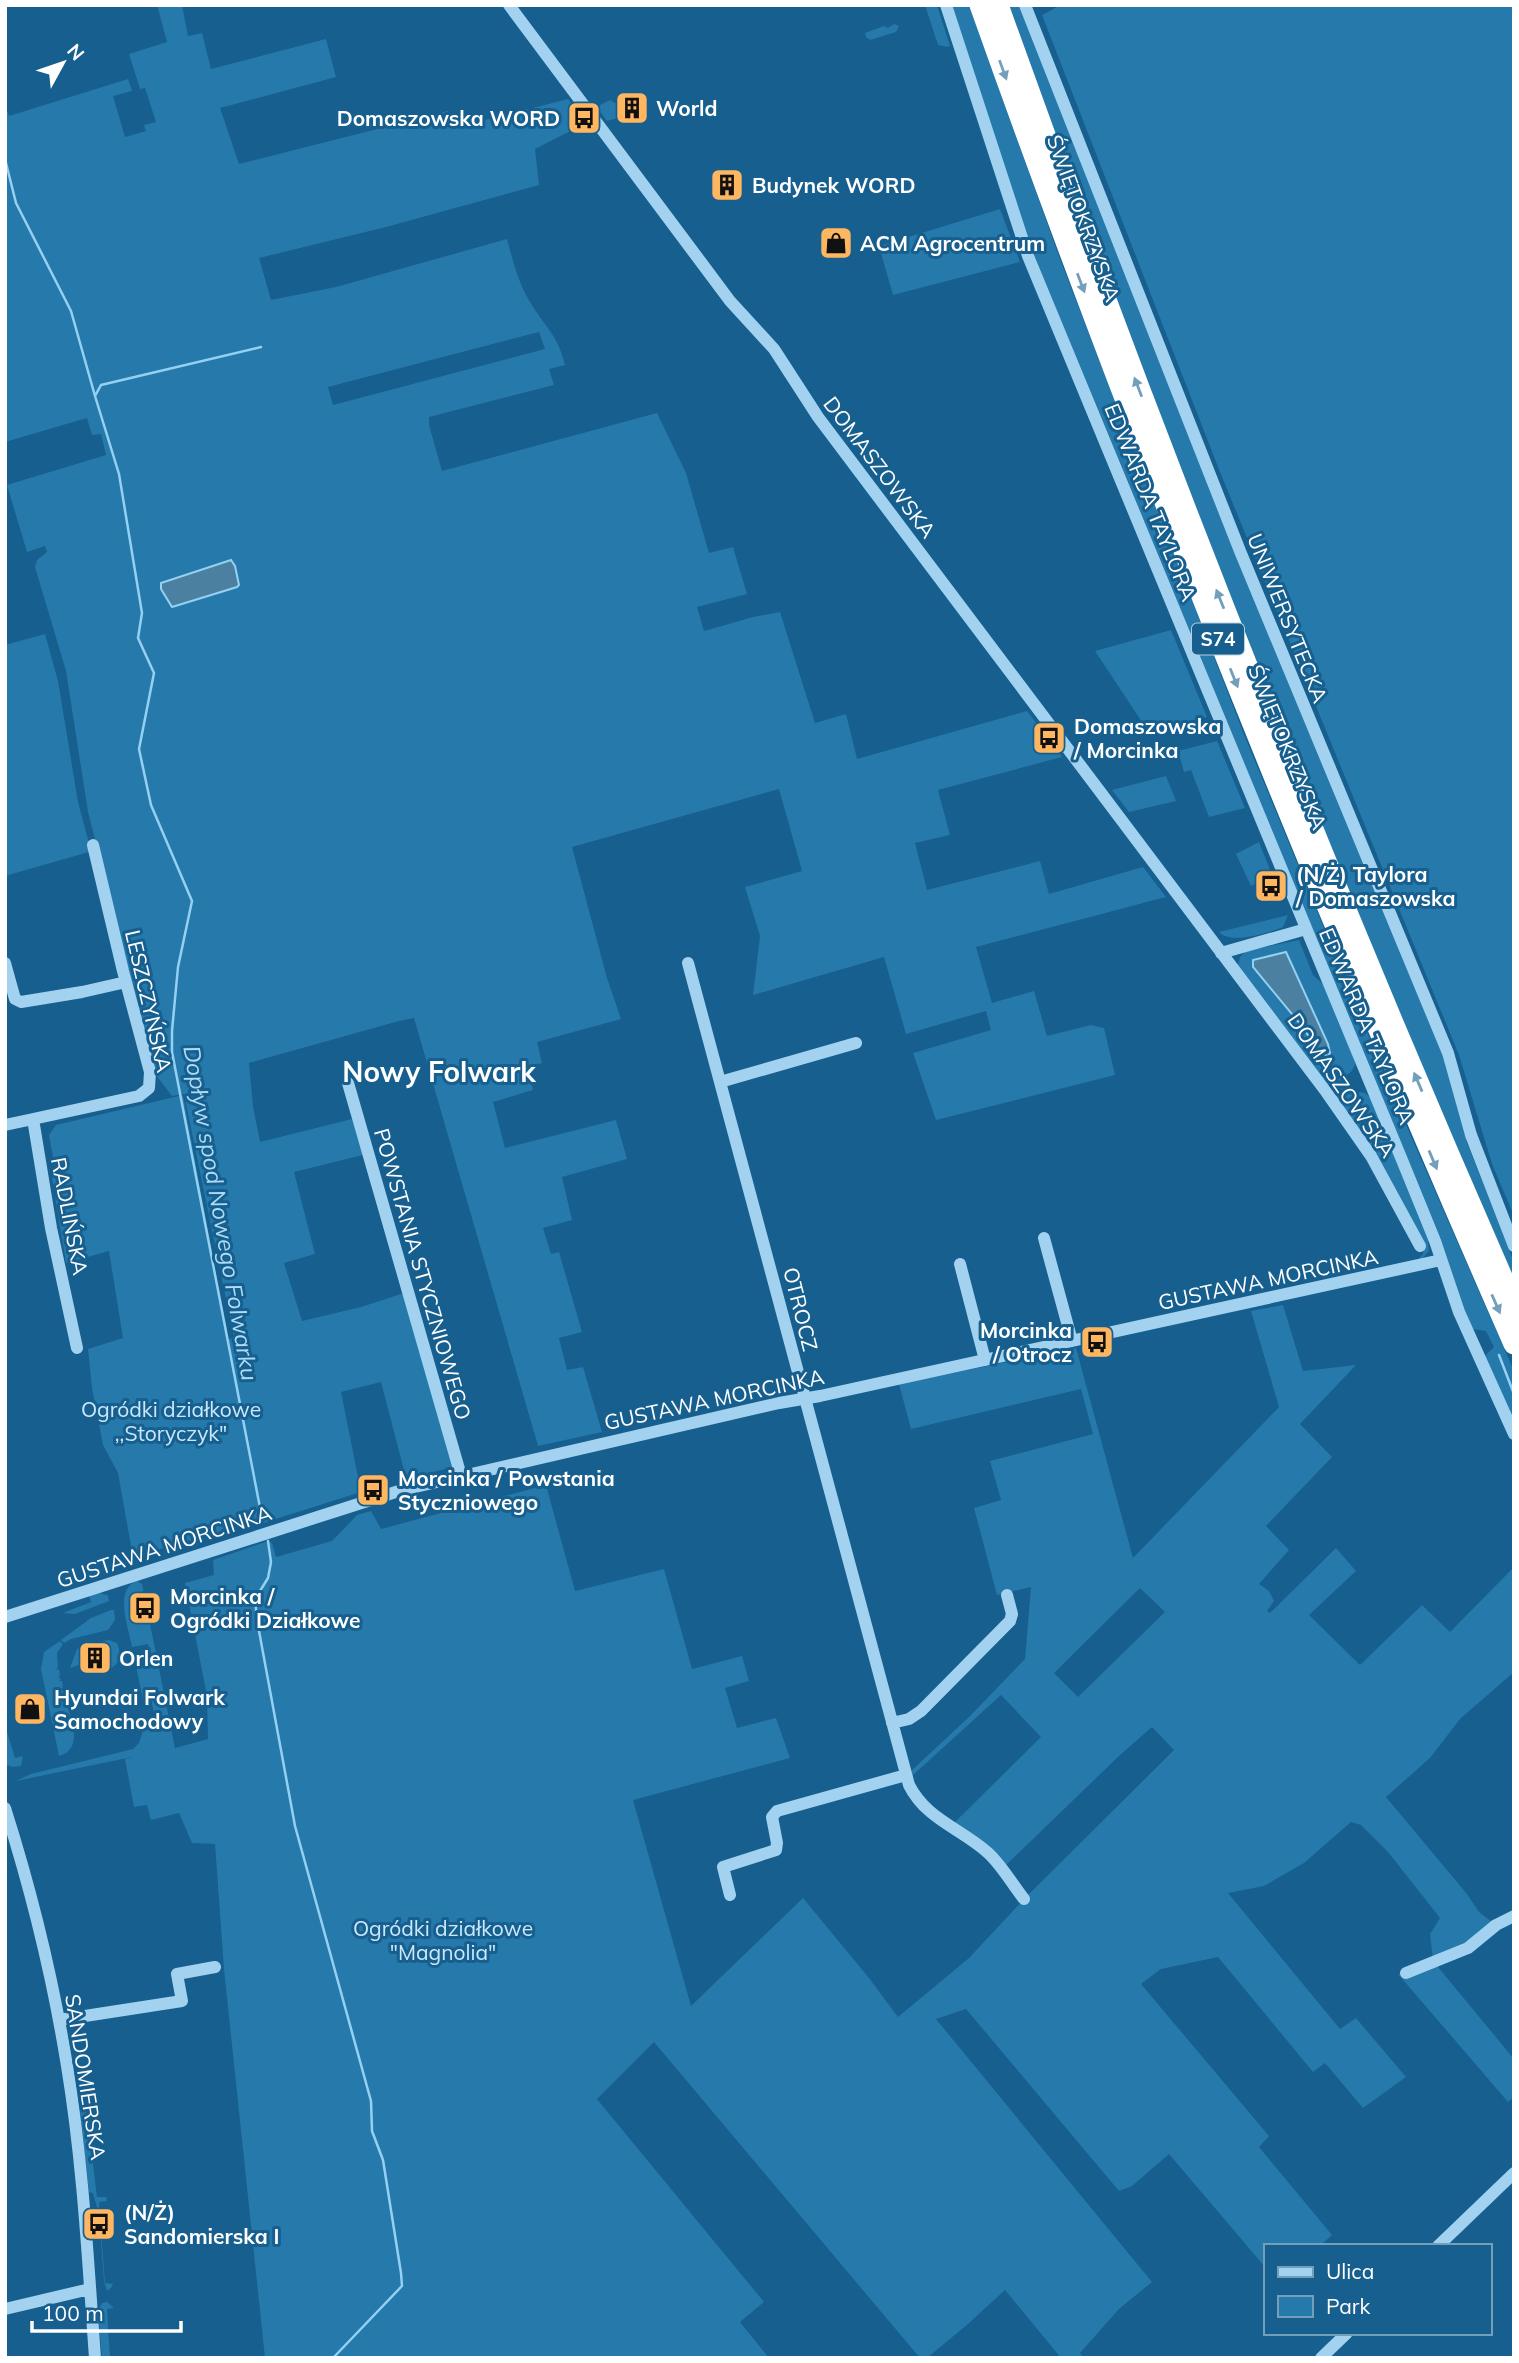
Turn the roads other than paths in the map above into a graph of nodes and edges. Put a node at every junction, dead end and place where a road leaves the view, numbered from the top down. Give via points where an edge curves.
1 (509, 5) edge
2 (946, 5) edge
3 (980, 5) edge
4 (998, 5) edge
5 (1025, 5) edge
6 (93, 845) dead end
7 (1306, 929) junction
8 (1222, 953) junction
9 (688, 963) dead end
10 (5, 964) edge
11 (126, 982) junction
12 (10, 1002) edge
13 (856, 1043) dead end
14 (720, 1082) junction
15 (348, 1083) dead end
16 (33, 1119) junction
17 (5, 1125) edge
18 (1044, 1238) dead end
19 (1513, 1241) edge
20 (1420, 1246) dead end
21 (1441, 1260) junction
22 (1486, 1260) junction
23 (960, 1264) dead end
24 (1514, 1304) edge
25 (1072, 1341) junction
26 (1514, 1345) edge
27 (77, 1348) dead end
28 (985, 1360) junction
29 (804, 1399) junction
30 (1514, 1434) edge
31 (461, 1475) junction
32 (1007, 1595) dead end
33 (5, 1617) edge
34 (892, 1723) junction
35 (908, 1780) junction
36 (5, 1808) edge
37 (730, 1895) dead end
38 (1024, 1899) dead end
39 (1514, 1916) edge
40 (215, 1967) dead end
41 (1406, 1973) dead end
42 (60, 2020) junction
43 (1514, 2173) edge
44 (1440, 2244) edge
45 (90, 2289) junction
46 (5, 2309) edge
47 (1345, 2335) edge
48 (95, 2358) edge
49 (1321, 2358) edge

1 - 8 street, DOMASZOWSKA via 730,301 768,342 825,427
2 - 7 street, EDWARDA TAYLORA via 1028,256
3 -> 22 highway, ŚWIĘTOKRZYSKA / S74 via 1219,642 1355,975
22 -> 4 highway, ŚWIĘTOKRZYSKA / S74 via 1255,688
5 - 19 street, UNIWERSYTECKA via 1240,551 1448,1053 1471,1135
6 - 11 street, LESZCZYŃSKA
7 - 8 street
7 - 21 street, EDWARDA TAYLORA
8 - 20 street, DOMASZOWSKA via 1351,1126
9 - 14 street, OTROCZ
10 - 12 street
11 - 12 street
11 - 16 street, LESZCZYŃSKA via 150,1072 149,1088 139,1096
13 - 14 street
14 - 29 street, OTROCZ
15 - 31 street, POWSTANIA STYCZNIOWEGO
16 - 17 street
16 - 27 street, RADLIŃSKA via 48,1217
18 - 25 street
21 - 25 street, GUSTAWA MORCINKA
21 - 30 street, EDWARDA TAYLORA
22 - 24 highway, S74
22 -> 26 highway, S74
23 - 28 street
25 - 28 street, GUSTAWA MORCINKA
28 - 29 street, GUSTAWA MORCINKA
29 - 31 street, GUSTAWA MORCINKA
29 - 34 street, OTROCZ
31 - 33 street, GUSTAWA MORCINKA via 378,1497
32 - 34 street via 1010,1621 921,1712
34 - 35 street, OTROCZ
35 - 37 street via 777,1811 772,1816 776,1850 723,1867
35 - 38 street via 924,1807 990,1854
36 - 42 street, SANDOMIERSKA
39 - 41 street via 1468,1948
40 - 42 street via 177,1974 182,2001
42 - 45 street, SANDOMIERSKA via 75,2120
43 - 44 street
45 - 46 street
45 - 48 street, SANDOMIERSKA
47 - 49 street

